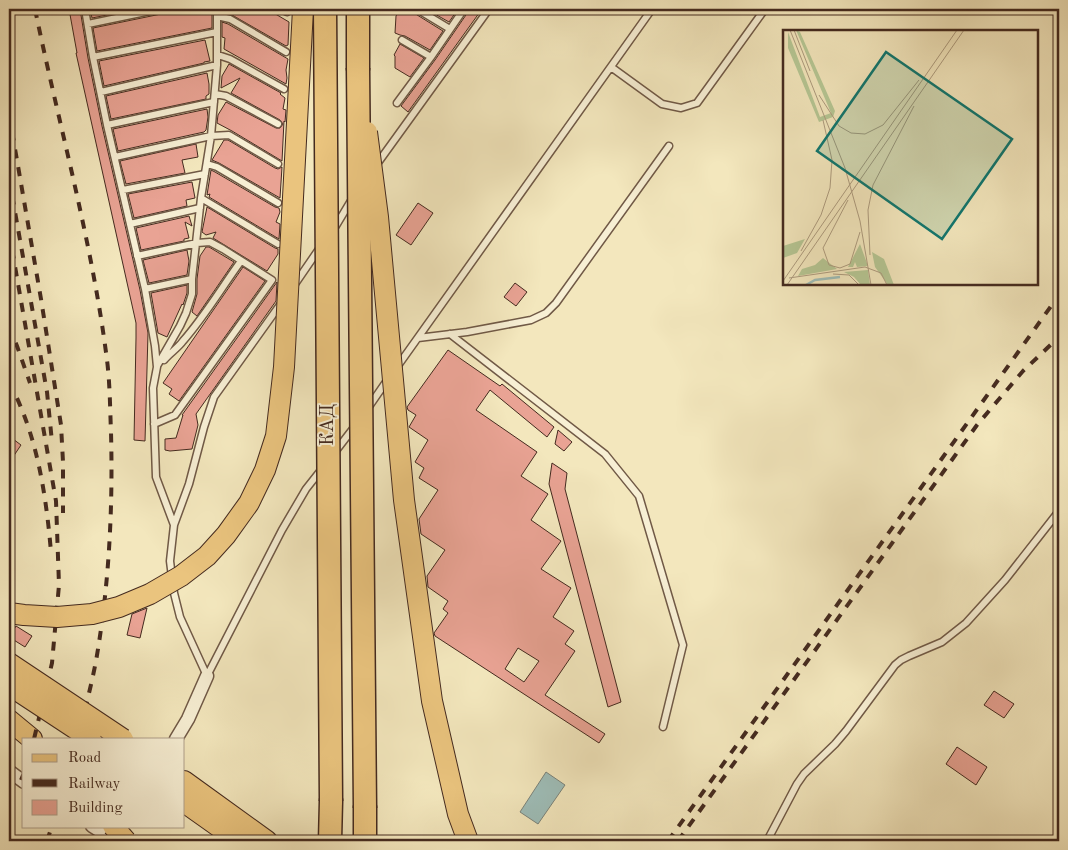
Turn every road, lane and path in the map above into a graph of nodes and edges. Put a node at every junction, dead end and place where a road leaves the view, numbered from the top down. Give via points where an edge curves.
1 (85, 9) edge
2 (160, 9) edge
3 (325, 9) edge
4 (358, 9) edge
5 (416, 9) edge
6 (464, 9) edge
7 (489, 9) edge
8 (652, 9) edge
9 (766, 9) edge
10 (290, 10) edge
11 (217, 12) edge
12 (88, 24) junction
13 (450, 29) junction
14 (217, 32) junction
15 (402, 40) dead end
16 (286, 52) dead end
17 (218, 55) junction
18 (93, 57) junction
19 (431, 57) junction
20 (217, 65) junction
21 (611, 66) junction
22 (358, 68) junction
23 (284, 89) dead end
24 (101, 92) junction
25 (215, 94) junction
26 (214, 102) junction
27 (397, 103) dead end
28 (278, 124) dead end
29 (107, 125) junction
30 (211, 136) junction
31 (669, 146) dead end
32 (115, 157) junction
33 (207, 164) junction
34 (278, 164) dead end
35 (205, 174) junction
36 (123, 190) junction
37 (201, 198) junction
38 (278, 203) dead end
39 (200, 208) junction
40 (130, 224) junction
41 (197, 242) junction
42 (278, 244) dead end
43 (137, 256) junction
44 (241, 260) junction
45 (192, 279) junction
46 (146, 288) junction
47 (450, 334) junction
48 (418, 338) junction
49 (157, 367) junction
50 (154, 424) junction
51 (1059, 511) edge
52 (174, 525) junction
53 (9, 613) edge
54 (9, 663) edge
55 (207, 676) junction
56 (9, 685) edge
57 (9, 720) edge
58 (663, 727) dead end
59 (31, 738) edge
60 (89, 738) edge
61 (122, 738) edge
62 (177, 738) edge
63 (9, 771) edge
64 (22, 781) edge
65 (185, 782) edge
66 (185, 803) edge
67 (96, 828) edge
68 (117, 838) edge
69 (239, 841) edge
70 (267, 841) edge
71 (330, 841) edge
72 (366, 841) edge
73 (468, 841) edge
74 (767, 841) edge

1 - 12 lane
2 - 12 lane
3 - 71 highway, КАД, bridge
4 - 22 highway, КАД
5 - 13 lane
6 - 13 lane
7 - 52 lane via 214,398
8 - 21 lane
9 - 21 lane via 697,103 681,108 662,104
10 - 53 main road, bridge via 284,367 276,436 265,470 249,503 207,556 150,594 92,614 57,617
11 - 14 lane
11 - 16 lane
12 - 18 lane
13 - 19 lane
14 - 17 lane
14 - 18 lane
15 - 19 lane
17 - 20 lane
17 - 23 lane
18 - 24 lane
19 - 27 lane
20 - 24 lane
20 - 25 lane
21 - 48 lane
22 - 72 highway, КАД, bridge
22 - 73 main road, bridge via 378,218 404,500 432,701 458,814
24 - 29 lane
25 - 26 lane
25 - 28 lane via 226,96
26 - 29 lane
26 - 30 lane
29 - 32 lane
30 - 32 lane
30 - 33 lane
30 - 34 lane via 229,135
31 - 47 lane via 546,313 532,320
32 - 36 lane
33 - 35 lane
33 - 38 lane
35 - 36 lane
35 - 37 lane
36 - 40 lane
37 - 39 lane
37 - 42 lane
39 - 40 lane
39 - 41 lane
40 - 43 lane
41 - 43 lane
41 - 44 lane via 210,242
41 - 45 lane
43 - 46 lane
44 - 49 lane via 182,343
44 - 50 lane via 272,280 175,415
45 - 46 lane
45 - 49 lane via 192,294 186,313
46 - 49 lane
47 - 48 lane
47 - 58 lane via 605,454 639,496 683,645
48 - 55 lane via 306,489
49 - 50 lane via 153,388
50 - 52 lane via 156,477
51 - 74 lane via 1005,580 966,623 942,642 895,665 846,731 804,774
52 - 55 lane via 170,561 174,593 180,616
54 - 61 main road, bridge
55 - 62 street
56 - 60 main road, bridge
57 - 59 main road
63 - 64 street
65 - 70 main road
66 - 69 main road
67 - 68 street

